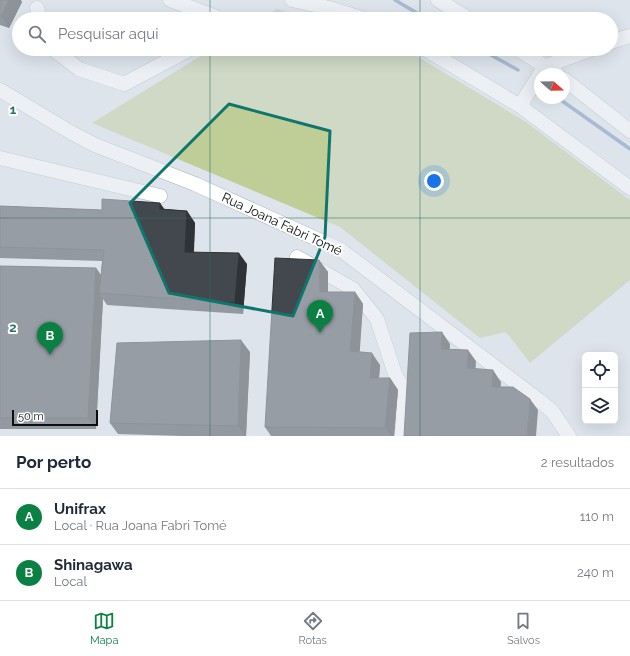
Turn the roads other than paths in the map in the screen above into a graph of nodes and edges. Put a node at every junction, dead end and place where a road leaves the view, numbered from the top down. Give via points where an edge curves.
1 (170, 0) edge
2 (292, 0) edge
3 (438, 0) edge
4 (203, 12) edge
5 (342, 12) edge
6 (458, 12) edge
7 (630, 36) edge
8 (618, 40) edge
9 (62, 56) edge
10 (177, 56) edge
11 (437, 56) edge
12 (527, 56) edge
13 (578, 56) edge
14 (541, 68) edge
15 (554, 68) edge
16 (570, 84) edge
17 (534, 88) edge
18 (0, 90) edge
19 (520, 106) junction
20 (630, 131) edge
21 (0, 158) edge
22 (630, 188) edge
23 (160, 196) dead end
24 (297, 257) edge
25 (402, 436) edge
26 (569, 436) edge

1 - 4 street
2 - 5 street
3 - 6 street
7 - 8 street
9 - 10 street via 79,69 124,84
11 - 19 street
12 - 14 street
13 - 15 street
16 - 20 street
17 - 19 street
18 - 26 street, Rua Joana Fabri Tomé via 95,145 195,184 341,250 540,401 552,411
19 - 22 street
21 - 23 street
24 - 25 street via 353,289 377,319 395,374 404,390

